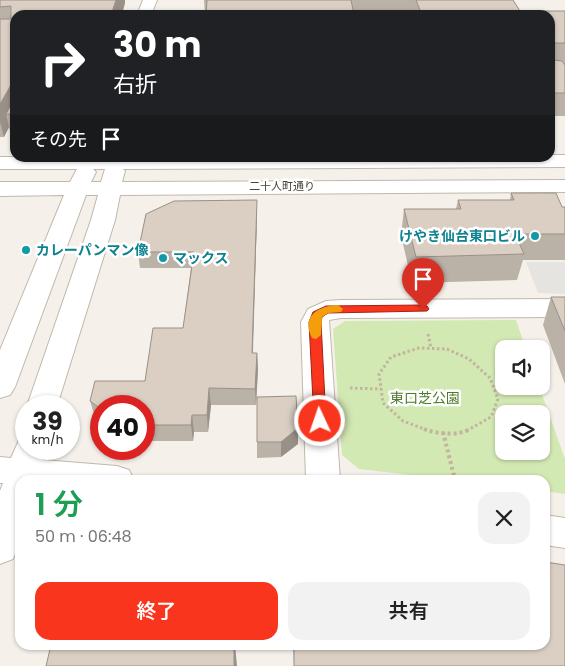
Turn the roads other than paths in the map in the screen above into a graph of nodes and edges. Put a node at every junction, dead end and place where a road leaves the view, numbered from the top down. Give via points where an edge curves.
1 (30, 162) edge
2 (90, 162) edge
3 (116, 162) edge
4 (0, 163) edge
5 (557, 186) edge
6 (110, 187) junction
7 (78, 188) junction
8 (0, 189) edge
9 (561, 210) edge
10 (565, 308) edge
11 (0, 387) edge
12 (46, 395) edge
13 (18, 470) edge
14 (68, 475) edge
15 (323, 475) edge
16 (15, 483) edge
17 (550, 531) edge
18 (565, 533) edge
19 (0, 548) edge

1 - 4 street, 二十人町通り
2 - 7 street
3 - 6 street
5 - 6 street, 二十人町通り
5 - 9 street
6 - 7 street, 二十人町通り
6 - 12 street via 103,220
7 - 8 street, 二十人町通り
7 - 11 street
10 - 15 street via 340,309 326,310 317,315
13 - 14 street
16 - 19 street
17 - 18 street

